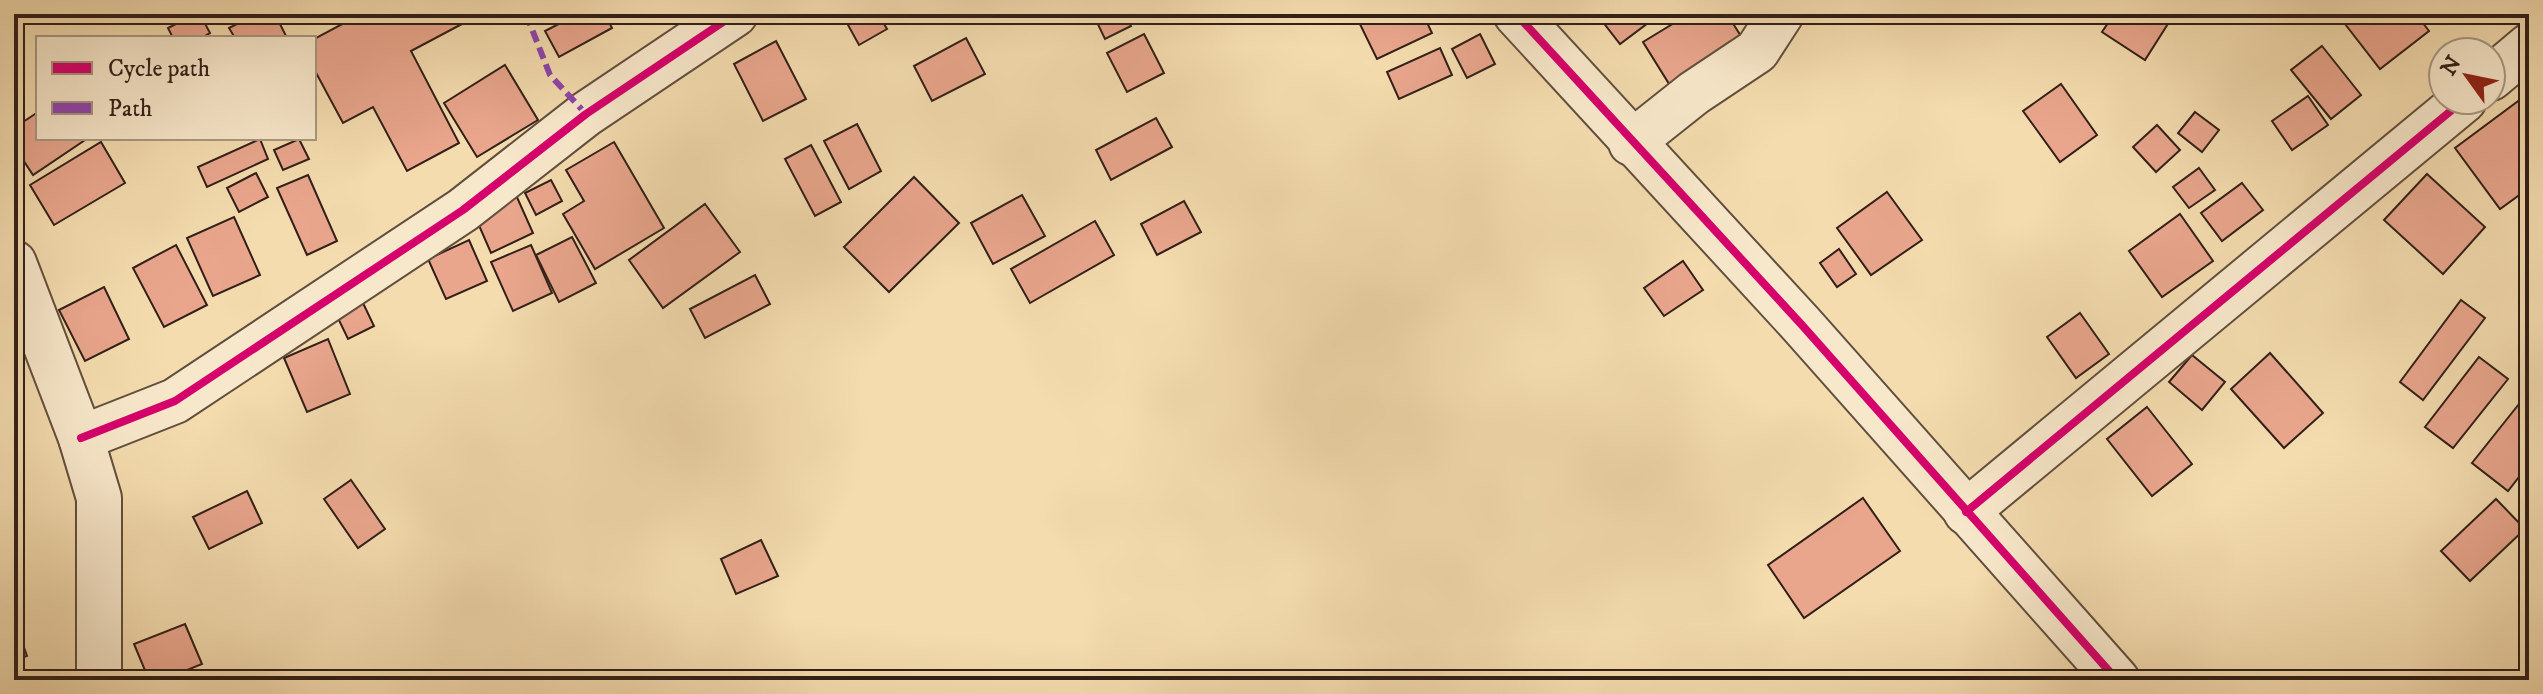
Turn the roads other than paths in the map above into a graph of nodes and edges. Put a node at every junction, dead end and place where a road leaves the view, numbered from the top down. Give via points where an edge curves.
1 (735, 14) edge
2 (1516, 14) edge
3 (1781, 14) edge
4 (2529, 46) edge
5 (2507, 65) edge
6 (2445, 116) edge
7 (1631, 143) junction
8 (14, 263) edge
9 (81, 438) junction
10 (1966, 512) junction
11 (99, 680) edge
12 (2117, 680) edge

1 - 9 street via 586,114 463,210 175,401
2 - 7 street
3 - 7 street via 1757,51
4 - 5 street
6 - 10 street
7 - 10 street via 1801,324
8 - 9 street
9 - 11 street via 99,498
10 - 12 street

